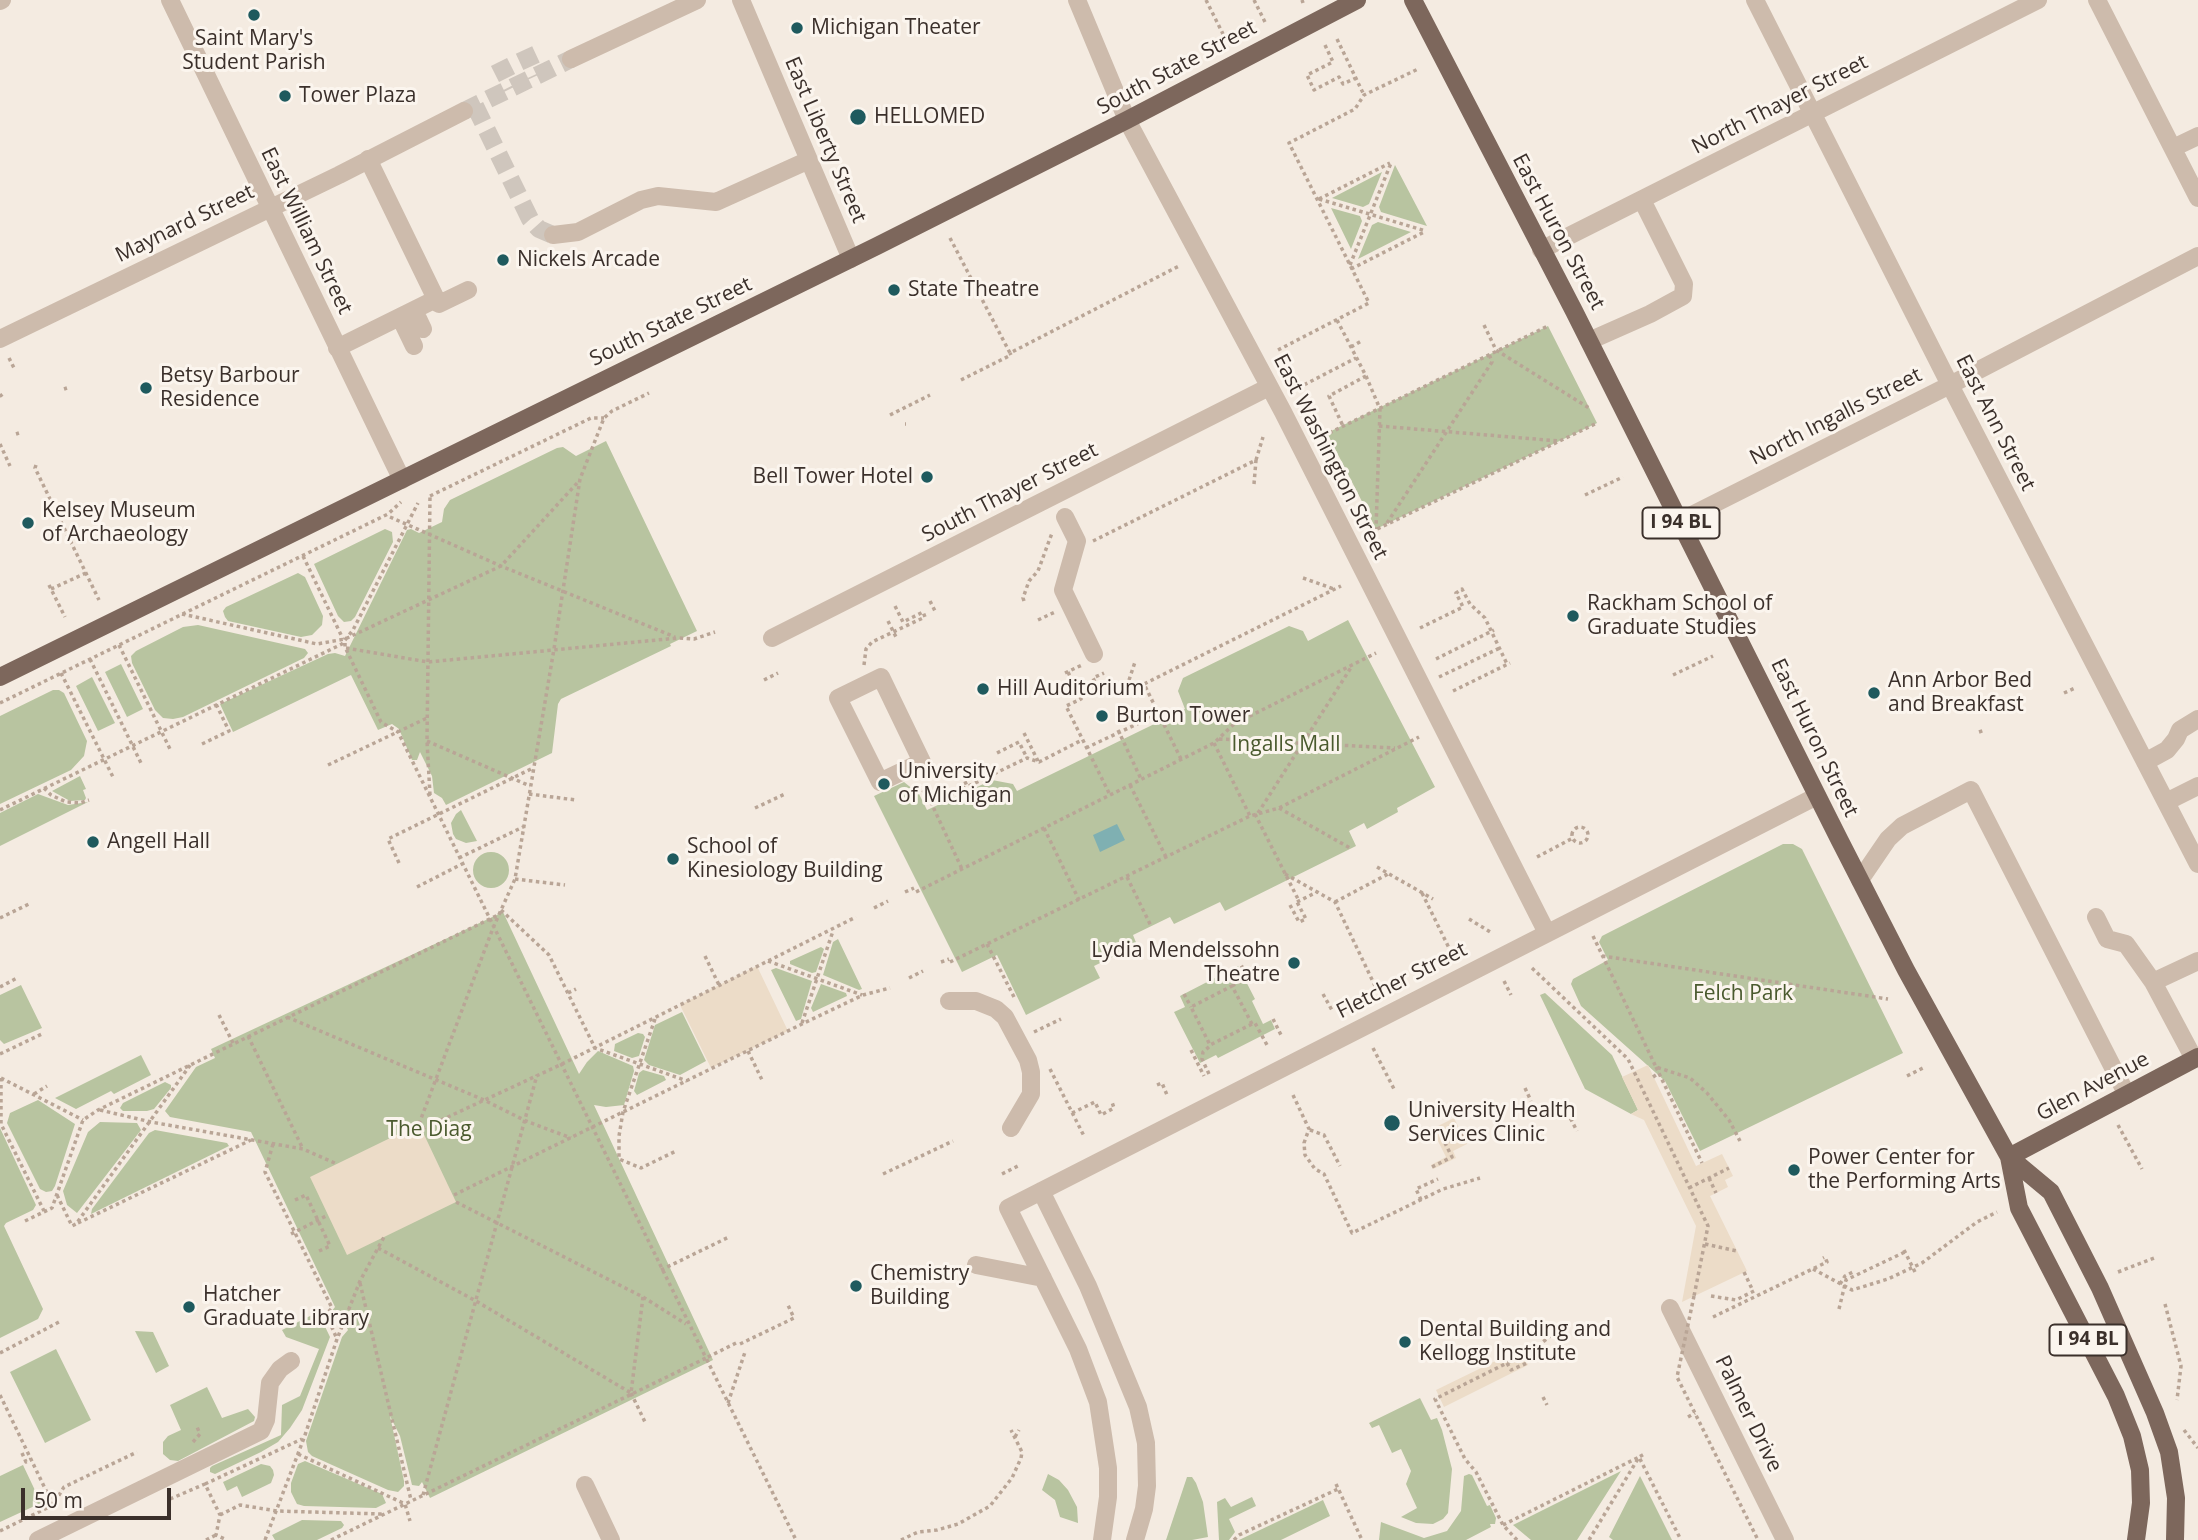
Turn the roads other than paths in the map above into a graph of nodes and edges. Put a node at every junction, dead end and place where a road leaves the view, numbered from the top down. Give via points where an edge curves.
1 (170, 0) edge
2 (697, 0) edge
3 (741, 0) edge
4 (1077, 0) edge
5 (1357, 0) edge
6 (1413, 0) edge
7 (1755, 0) edge
8 (2038, 0) edge
9 (2097, 0) edge
10 (571, 59) tunnel mouth
11 (464, 111) tunnel mouth
12 (1813, 114) junction
13 (1127, 120) junction
14 (2198, 136) edge
15 (2173, 148) junction
16 (368, 159) junction
17 (809, 160) junction
18 (2198, 198) edge
19 (1642, 200) junction
20 (270, 208) junction
21 (553, 235) dead end
22 (1541, 250) junction
23 (2198, 256) edge
24 (851, 259) junction
25 (468, 290) dead end
26 (436, 299) junction
27 (407, 313) junction
28 (423, 329) dead end
29 (0, 339) edge
30 (1589, 341) junction
31 (414, 346) dead end
32 (337, 348) junction
33 (1950, 385) junction
34 (1269, 387) junction
35 (404, 488) junction
36 (1057, 521) road end
37 (1680, 521) junction
38 (772, 638) dead end
39 (1094, 654) dead end
40 (0, 677) edge
41 (867, 683) joint
42 (2198, 719) edge
43 (2145, 762) junction
44 (2198, 786) edge
45 (1817, 796) junction
46 (2166, 802) junction
47 (2198, 864) edge
48 (1860, 880) junction
49 (2096, 917) dead end
50 (1547, 933) junction
51 (2198, 961) edge
52 (2153, 982) junction
53 (949, 1001) dead end
54 (2196, 1058) edge
55 (2127, 1095) junction
56 (1011, 1128) dead end
57 (2009, 1157) junction
58 (1041, 1191) junction
59 (976, 1265) dead end
60 (1043, 1278) junction
61 (1670, 1308) dead end
62 (291, 1361) dead end
63 (585, 1485) dead end
64 (2138, 1537) edge
65 (38, 1540) edge
66 (611, 1540) edge
67 (1102, 1540) edge
68 (1135, 1540) edge
69 (1785, 1540) edge
70 (2175, 1540) edge

1 - 20 street, East William Street
2 - 10 street
3 - 17 street, East Liberty Street
4 - 13 street, East Washington Street
5 - 13 main road, South State Street
6 - 22 main road, East Huron Street / I 94 BL
7 - 12 street, East Ann Street
8 - 12 street, North Thayer Street
9 - 15 street
11 - 16 street, Maynard Street
12 - 19 street, North Thayer Street
12 - 33 street, East Ann Street
13 - 24 main road, South State Street
13 - 34 street, East Washington Street
14 - 15 street
15 - 18 street
16 - 20 street, Maynard Street
16 - 26 street
17 - 21 street via 716,202 658,196 578,232
17 - 24 street, East Liberty Street
19 - 22 street, North Thayer Street
19 - 30 street via 1684,284 1683,296
20 - 29 street, Maynard Street
20 - 32 street, East William Street
22 - 30 main road, East Huron Street / I 94 BL
23 - 33 street, North Ingalls Street
24 - 35 main road, South State Street
25 - 26 street via 439,304
26 - 27 street
27 - 28 street
27 - 31 street
27 - 32 street
30 - 37 main road, East Huron Street / I 94 BL
32 - 35 street, East William Street
33 - 37 street, North Ingalls Street
33 - 43 street, East Ann Street
34 - 38 street, South Thayer Street
34 - 50 street, East Washington Street
35 - 40 main road, South State Street
36 - 39 street via 1077,541 1063,590
37 - 45 main road, East Huron Street / I 94 BL
41 - 41 street via 881,677 922,762 880,782 838,698
42 - 43 street via 2180,730 2167,750
43 - 46 street, East Ann Street
44 - 46 street
45 - 48 main road, East Huron Street / I 94 BL
45 - 50 street, Fletcher Street
46 - 47 street, East Ann Street
48 - 55 street via 1902,826 1971,790
48 - 57 main road, East Huron Street / I 94 BL
49 - 52 street via 2107,939 2126,944
50 - 58 street, Fletcher Street
51 - 52 street
52 - 54 street
53 - 56 street via 975,1001 996,1009 1028,1060 1031,1094
54 - 55 main road, Glen Avenue
55 - 57 main road, Glen Avenue
57 - 64 main road, East Huron Street / I 94 BL via 2019,1208 2116,1396 2132,1437 2140,1470
57 - 70 main road, East Huron Street / I 94 BL via 2051,1192 2155,1412 2169,1452 2176,1498
58 - 60 street, Fletcher Street via 1008,1208
58 - 68 street via 1088,1286 1138,1407 1146,1443 1146,1496
59 - 60 street
60 - 67 street via 1098,1402 1106,1444 1108,1497
61 - 69 street, Palmer Drive
62 - 65 street via 270,1383 261,1431
63 - 66 street

